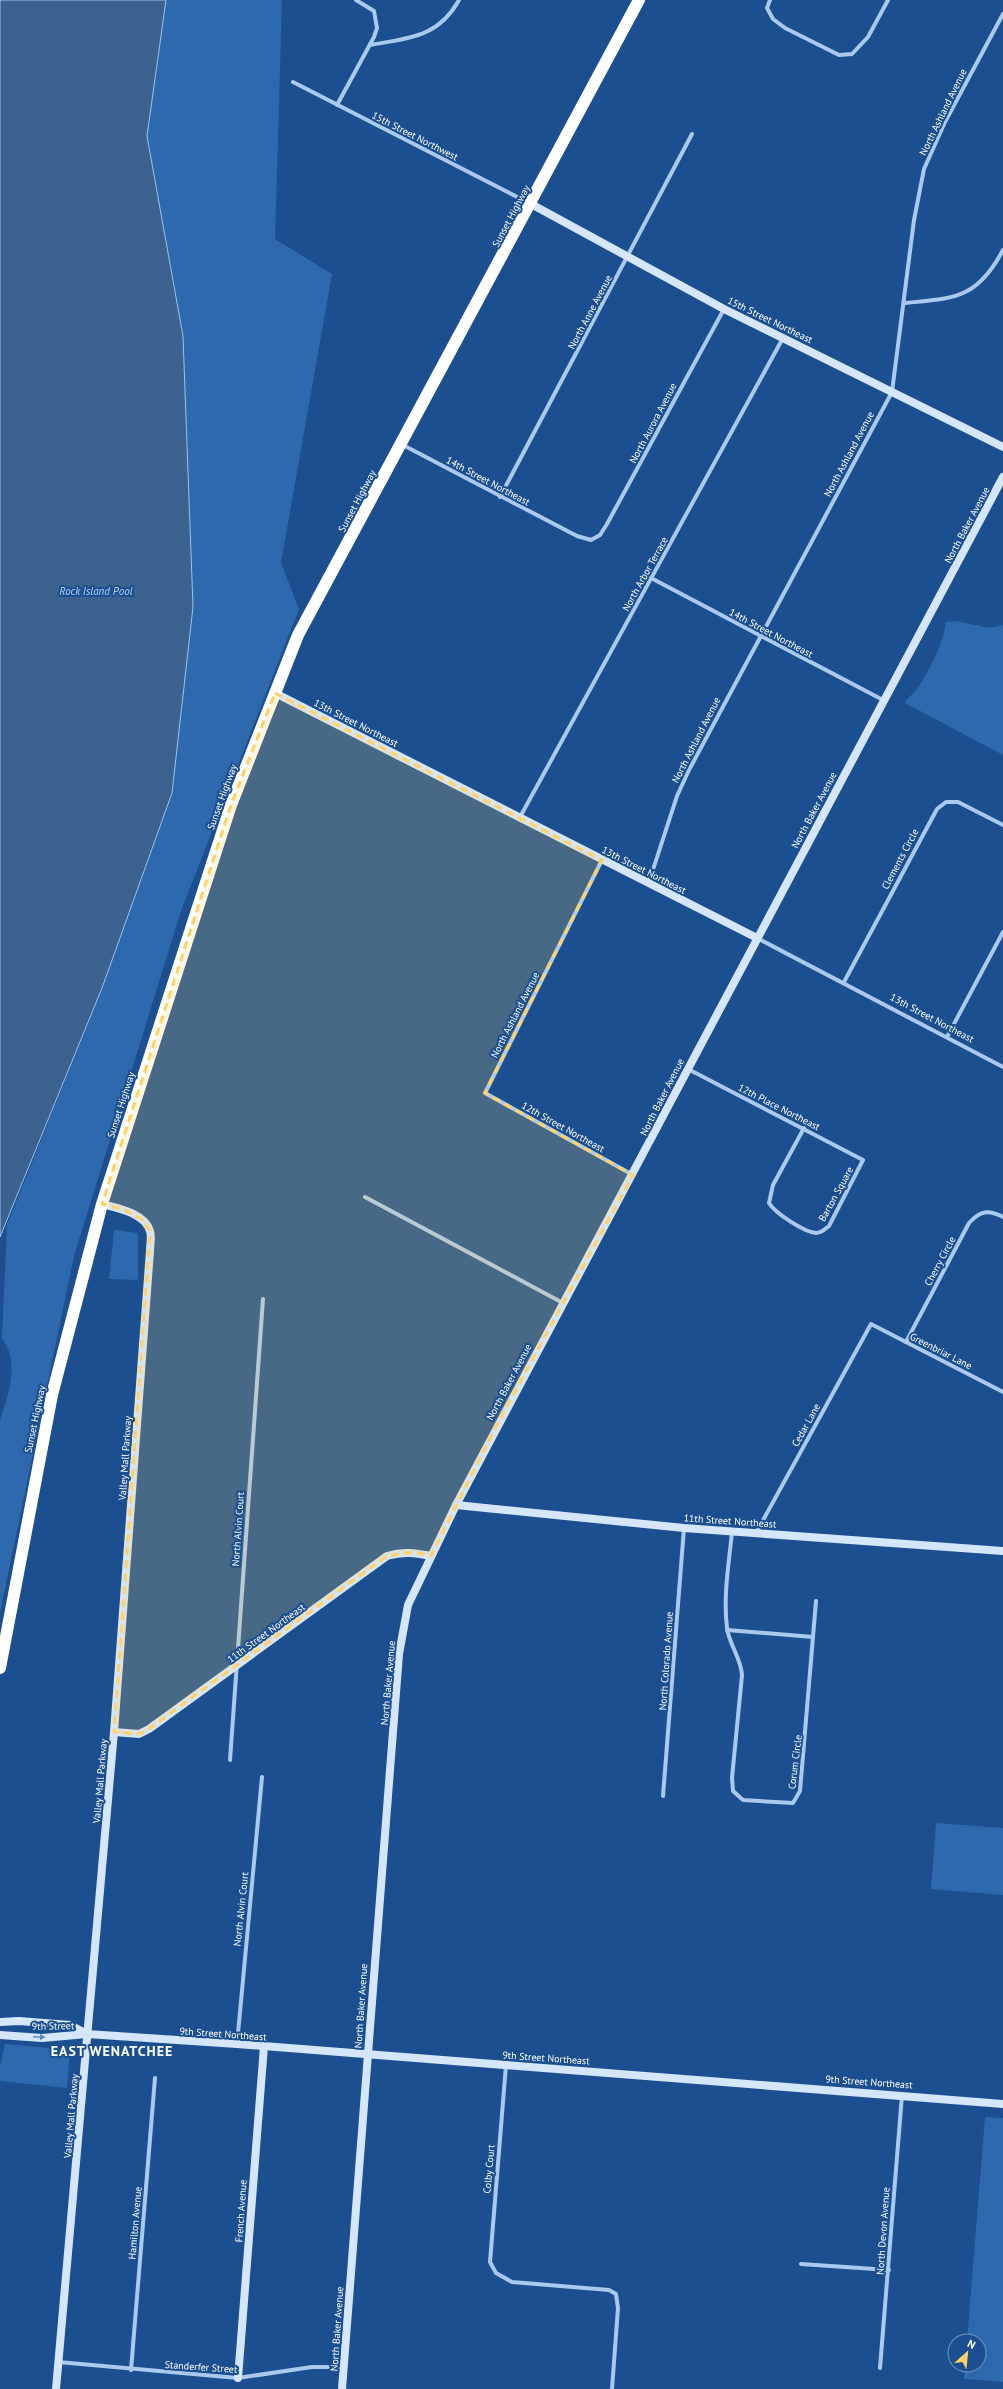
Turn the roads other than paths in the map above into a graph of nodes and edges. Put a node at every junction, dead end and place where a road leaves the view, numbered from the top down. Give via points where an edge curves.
1 (356, 0) edge
2 (459, 0) edge
3 (639, 0) edge
4 (770, 0) edge
5 (888, 0) edge
6 (1003, 14) edge
7 (370, 45) junction
8 (293, 82) dead end
9 (337, 105) junction
10 (692, 134) dead end
11 (531, 204) junction
12 (1003, 250) edge
13 (628, 258) junction
14 (905, 303) junction
15 (724, 309) junction
16 (783, 338) junction
17 (892, 392) junction
18 (401, 444) junction
19 (1003, 447) edge
20 (1003, 477) edge
21 (500, 497) junction
22 (591, 540) joint
23 (651, 578) junction
24 (760, 636) junction
25 (275, 693) junction
26 (883, 700) junction
27 (520, 817) junction
28 (1003, 825) edge
29 (602, 860) junction
30 (648, 883) junction
31 (1003, 932) edge
32 (757, 938) junction
33 (844, 982) junction
34 (947, 1037) junction
35 (1003, 1067) edge
36 (688, 1069) junction
37 (485, 1093) joint
38 (804, 1128) junction
39 (863, 1160) joint
40 (634, 1175) junction
41 (365, 1197) dead end
42 (102, 1204) junction
43 (1003, 1217) edge
44 (263, 1299) dead end
45 (563, 1304) junction
46 (871, 1324) joint
47 (906, 1342) junction
48 (1003, 1392) edge
49 (456, 1505) junction
50 (684, 1528) junction
51 (732, 1532) junction
52 (756, 1534) junction
53 (1003, 1551) edge
54 (431, 1556) junction
55 (816, 1601) dead end
56 (727, 1630) junction
57 (813, 1637) junction
58 (236, 1667) junction
59 (0, 1668) edge
60 (114, 1732) junction
61 (230, 1760) dead end
62 (262, 1776) dead end
63 (663, 1796) dead end
64 (0, 2022) edge
65 (87, 2034) junction
66 (0, 2035) edge
67 (237, 2044) junction
68 (264, 2046) junction
69 (368, 2054) junction
70 (506, 2065) junction
71 (155, 2078) dead end
72 (902, 2095) junction
73 (1003, 2104) edge
74 (801, 2264) dead end
75 (889, 2270) junction
76 (58, 2362) junction
77 (344, 2367) junction
78 (880, 2368) dead end
79 (131, 2370) junction
80 (238, 2378) junction
81 (56, 2389) edge
82 (342, 2389) edge
83 (612, 2389) edge

1 - 7 street via 368,6 377,18 377,28
2 - 7 street via 451,15 438,26 413,37
3 - 11 highway, Sunset Highway
4 - 5 street via 767,8 773,19 784,28 839,55 852,54 868,37
6 - 14 street, North Ashland Avenue via 944,122 924,169 914,220
7 - 9 street
8 - 9 street, 15th Street Northwest
9 - 11 street, 15th Street Northwest
10 - 13 street, North Anne Avenue
11 - 13 main road, 15th Street Northeast
11 - 18 highway, Sunset Highway
12 - 14 street via 996,264 972,289 953,298
13 - 15 main road, 15th Street Northeast
13 - 21 street, North Anne Avenue
14 - 17 street, North Ashland Avenue
15 - 16 main road, 15th Street Northeast
15 - 22 street, North Aurora Avenue via 608,524 600,535
16 - 17 main road, 15th Street Northeast
16 - 23 street, North Arbor Terrace
17 - 19 main road, 15th Street Northeast
17 - 24 street, North Ashland Avenue
18 - 21 street, 14th Street Northeast
18 - 25 highway, Sunset Highway via 298,635
20 - 26 main road, North Baker Avenue
21 - 22 street, 14th Street Northeast via 577,536
23 - 24 street, 14th Street Northeast
23 - 27 street, North Arbor Terrace
24 - 26 street, 14th Street Northeast
24 - 30 street, North Ashland Avenue via 677,796
25 - 27 main road, 13th Street Northeast
25 - 42 highway, Sunset Highway via 231,805
26 - 32 main road, North Baker Avenue
27 - 29 main road, 13th Street Northeast
28 - 33 street, Clements Circle via 958,802 946,802 937,809
29 - 30 main road, 13th Street Northeast
29 - 37 street, North Ashland Avenue
30 - 32 main road, 13th Street Northeast
31 - 34 street
32 - 33 street, 13th Street Northeast
32 - 36 main road, North Baker Avenue
33 - 34 street, 13th Street Northeast
34 - 35 street, 13th Street Northeast
36 - 38 street, 12th Place Northeast
36 - 40 main road, North Baker Avenue
37 - 40 street, 12th Street Northeast
38 - 39 street, 12th Place Northeast
38 - 39 street, Barton Square via 773,1185 769,1203 780,1215 808,1230 823,1232 829,1226
40 - 45 main road, North Baker Avenue
41 - 45 street
42 - 59 highway, Sunset Highway via 52,1395
42 - 60 main road, Valley Mall Parkway via 141,1219 150,1231
43 - 47 street, Cherry Circle via 987,1211 980,1212 969,1223
44 - 58 street, North Alvin Court
45 - 49 main road, North Baker Avenue
46 - 47 street, Greenbriar Lane
46 - 52 street, Cedar Lane
47 - 48 street, Greenbriar Lane
49 - 50 main road, 11th Street Northeast
49 - 54 main road, North Baker Avenue
50 - 51 main road, 11th Street Northeast
50 - 63 street, North Colorado Avenue
51 - 52 main road, 11th Street Northeast
51 - 56 street, Corum Circle via 726,1593
52 - 53 main road, 11th Street Northeast
54 - 58 main road, 11th Street Northeast via 414,1552 398,1552 387,1556
54 - 69 main road, North Baker Avenue via 408,1605 400,1654
55 - 57 street, Corum Circle
56 - 57 street
56 - 57 street, Corum Circle via 741,1665 742,1675 732,1778 733,1791 743,1800 783,1804 796,1800 802,1785
58 - 60 main road, 11th Street Northeast via 150,1729 139,1734
58 - 61 street, North Alvin Court
60 - 65 main road, Valley Mall Parkway
62 - 67 street, North Alvin Court
64 - 65 main road, 9th Street via 70,2025
66 -> 65 main road, 9th Street via 42,2038
65 - 67 main road, 9th Street Northeast
65 - 76 main road, Valley Mall Parkway
67 - 68 main road, 9th Street Northeast
68 - 69 main road, 9th Street Northeast
68 - 80 main road, French Avenue
69 - 70 main road, 9th Street Northeast
69 - 77 main road, North Baker Avenue
70 - 72 main road, 9th Street Northeast
70 - 83 street, Colby Court via 490,2262 496,2274 522,2284 601,2289 616,2294 618,2308
71 - 79 street, Hamilton Avenue
72 - 73 main road, 9th Street Northeast
72 - 75 street, North Devon Avenue
74 - 75 street
75 - 78 street, North Devon Avenue
76 - 79 street, Standerfer Street
76 - 81 main road, Valley Mall Parkway
77 - 80 street, Standerfer Street via 312,2367
77 - 82 main road, North Baker Avenue
79 - 80 street, Standerfer Street

